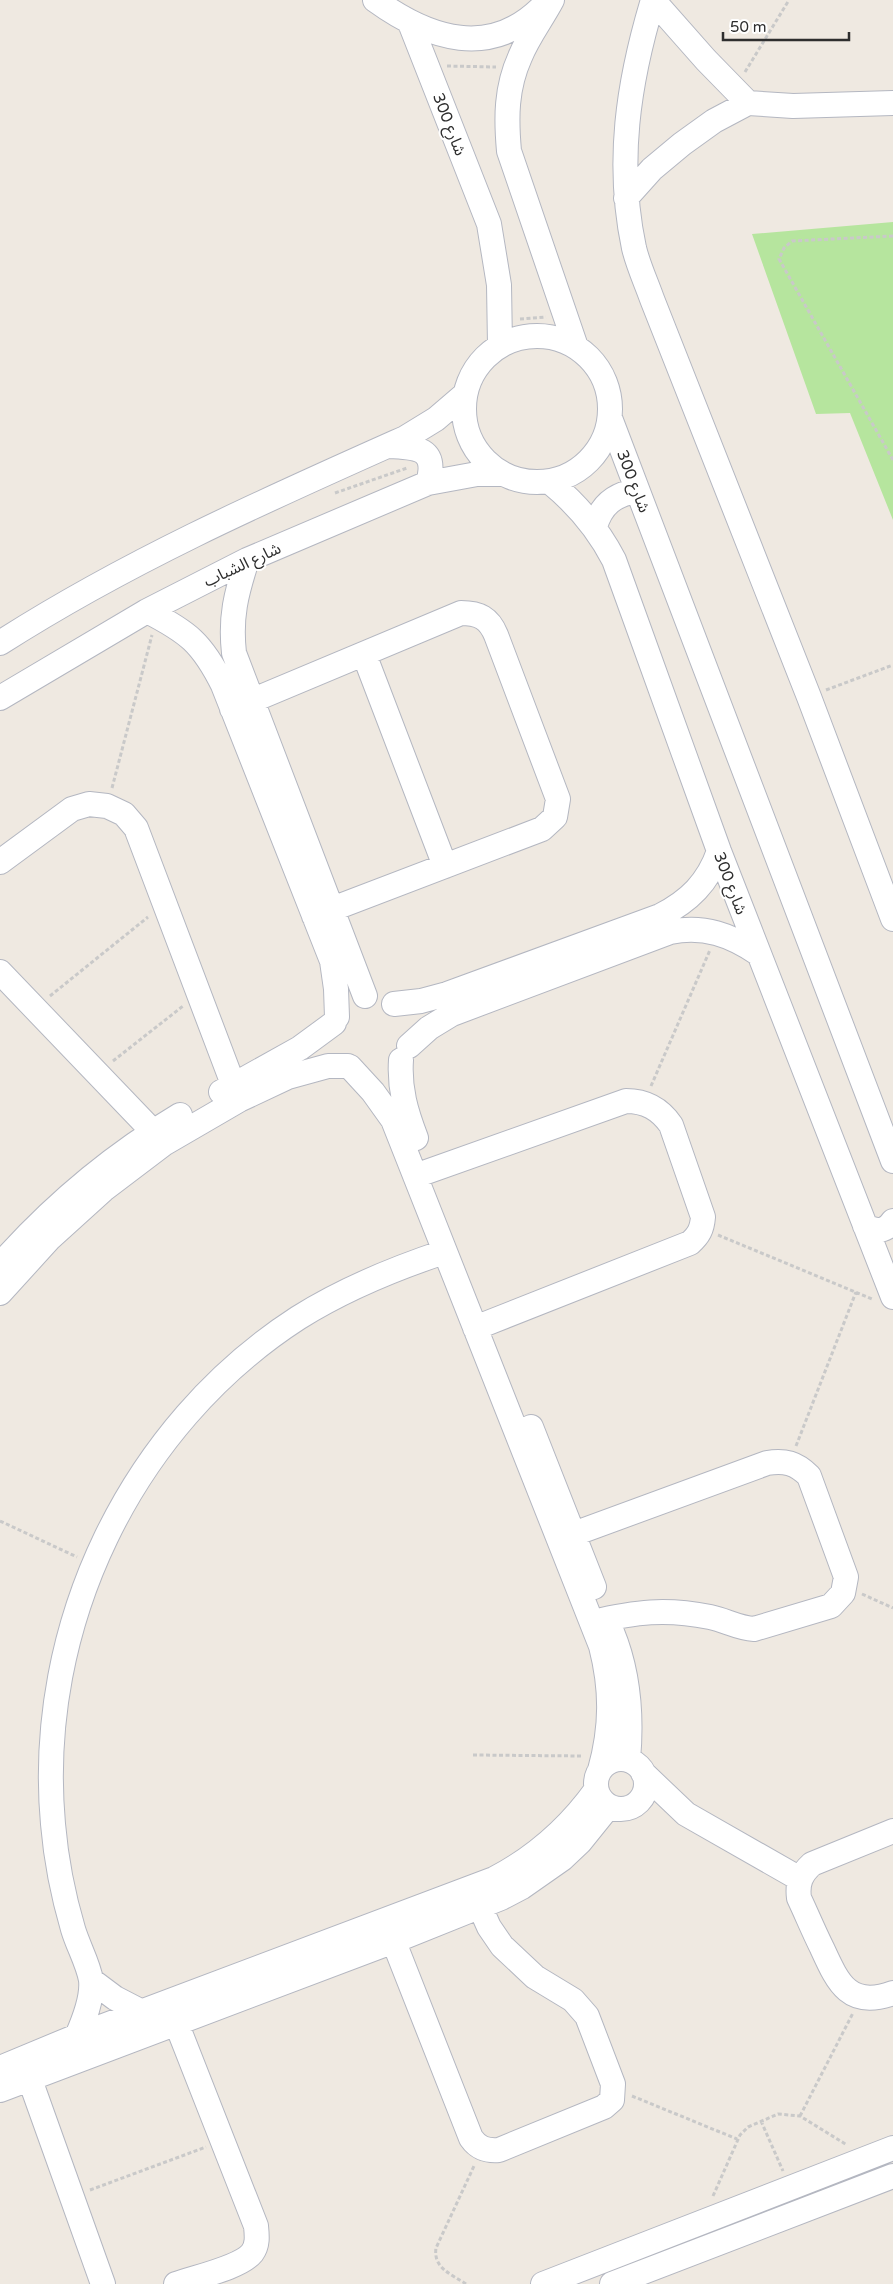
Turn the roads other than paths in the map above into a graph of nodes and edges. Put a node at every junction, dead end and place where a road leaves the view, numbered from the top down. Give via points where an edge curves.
1 (375, 0) edge
2 (551, 0) edge
3 (653, 0) edge
4 (410, 23) junction
5 (741, 96) junction
6 (893, 103) edge
7 (626, 198) junction
8 (500, 345) junction
9 (576, 347) junction
10 (464, 395) junction
11 (610, 418) junction
12 (388, 446) junction
13 (502, 474) junction
14 (551, 483) junction
15 (428, 484) junction
16 (638, 491) junction
17 (595, 527) junction
18 (247, 560) junction
19 (152, 614) junction
20 (0, 643) edge
21 (364, 654) junction
22 (0, 698) edge
23 (242, 705) junction
24 (719, 851) junction
25 (0, 862) edge
26 (445, 866) junction
27 (690, 897) junction
28 (323, 913) junction
29 (893, 919) edge
30 (709, 931) junction
31 (759, 954) junction
32 (0, 972) edge
33 (365, 996) junction
34 (394, 1004) junction
35 (335, 1020) junction
36 (405, 1053) junction
37 (349, 1066) junction
38 (236, 1093) junction
39 (159, 1137) junction
40 (893, 1161) edge
41 (422, 1174) junction
42 (893, 1221) edge
43 (865, 1226) junction
44 (444, 1252) junction
45 (0, 1265) edge
46 (1, 1290) edge
47 (886, 1299) edge
48 (482, 1325) junction
49 (566, 1537) junction
50 (599, 1621) junction
51 (635, 1767) junction
52 (607, 1786) junction
53 (686, 1814) junction
54 (893, 1831) edge
55 (800, 1879) junction
56 (475, 1897) junction
57 (390, 1931) junction
58 (91, 1980) junction
59 (893, 1993) edge
60 (172, 2011) junction
61 (142, 2012) junction
62 (77, 2036) junction
63 (0, 2068) edge
64 (26, 2068) junction
65 (0, 2090) edge
66 (893, 2148) edge
67 (893, 2176) edge
68 (799, 2185) junction
69 (818, 2204) junction
70 (103, 2284) edge
71 (176, 2284) edge
72 (543, 2284) edge
73 (612, 2284) edge

1 - 4 street
2 - 4 street via 520,25 490,36 449,37
2 - 9 street via 520,56 509,86 506,119 509,151
3 - 5 street
3 - 7 street via 638,48 629,98
4 - 8 street, شارع 300 via 489,224 499,285
5 - 6 street via 802,106
5 - 7 street via 652,169
7 - 29 street via 635,250 652,299
8 - 9 street via 518,338 538,336 558,339
8 - 10 street via 477,366
9 - 11 street via 599,371 608,393
10 - 12 street via 430,423
10 - 13 street via 466,432 480,456
11 - 14 street via 606,436 597,452 577,470
11 - 16 street, شارع 300
12 - 15 street via 411,447 427,455 431,464
12 - 20 street via 202,530 98,584
13 - 14 street via 518,480
13 - 15 street, شارع الشباب via 477,474
14 - 17 street, شارع 300 via 568,496
15 - 18 street, شارع الشباب
16 - 17 street via 626,493 605,506
16 - 40 street, شارع 300
17 - 24 street, شارع 300 via 614,560
18 - 19 street, شارع الشباب
18 - 23 street via 233,607 231,630
19 - 22 street, شارع الشباب
19 - 23 street via 193,639
21 - 23 street
21 - 26 street
21 - 26 street via 462,613 483,617 492,624 496,634 558,799 558,808 555,817 542,829
23 - 28 street
24 - 27 street via 703,884
24 - 31 street, شارع 300
25 - 38 street via 72,809 89,804 107,806 124,814 136,828
26 - 28 street
27 - 30 street
27 - 34 street via 660,916 447,994
28 - 33 street
28 - 35 street via 336,989
30 - 31 street via 739,940
30 - 36 street via 686,928 670,932 452,1014 429,1028
31 - 43 street, شارع 300
32 - 39 street
33 - 34 street via 385,998
33 - 35 street via 348,1003
34 - 36 street via 406,1018 410,1036
35 - 37 street via 333,1042
35 - 38 street
36 - 37 street via 394,1066 377,1073
36 - 41 street via 400,1081
37 - 38 street via 308,1070
37 - 41 street via 393,1120
38 - 39 street
39 - 45 street via 80,1187
39 - 46 street via 50,1238
41 - 44 street
41 - 48 street
41 - 48 street via 626,1101 652,1106 671,1125 703,1217 697,1237 690,1243
42 - 43 street via 884,1230
43 - 47 street, شارع 300
44 - 48 street
44 - 58 street via 394,1269 345,1291 254,1350 214,1385 178,1425 145,1467 117,1513 75,1612 62,1664 50,1770 60,1877 73,1930
48 - 49 street
49 - 50 street
49 - 50 street via 767,1462 790,1462 809,1476 814,1486 846,1577 840,1598 831,1606 754,1629 684,1612 652,1611
50 - 51 street via 621,1657
50 - 52 street via 610,1696
51 - 52 street via 617,1759 607,1763
51 - 52 street via 646,1782 641,1799
51 - 53 street
52 - 53 street
52 - 56 street via 580,1842 543,1874 522,1887
53 - 55 street
54 - 55 street via 812,1864
55 - 59 street via 799,1898 842,1987 869,1999
56 - 57 street
56 - 57 street via 502,1946 517,1962 569,1997 587,2016 613,2088 612,2100 604,2107 499,2150 482,2149 471,2138
57 - 60 street
58 - 61 street
58 - 62 street via 87,2009
60 - 61 street
60 - 64 street
60 - 71 street via 256,2226 257,2240 252,2252 242,2261
61 - 62 street
62 - 64 street
63 - 64 street
64 - 65 street
64 - 70 street
66 - 68 street
67 - 69 street
68 - 69 street
68 - 72 street
69 - 73 street

